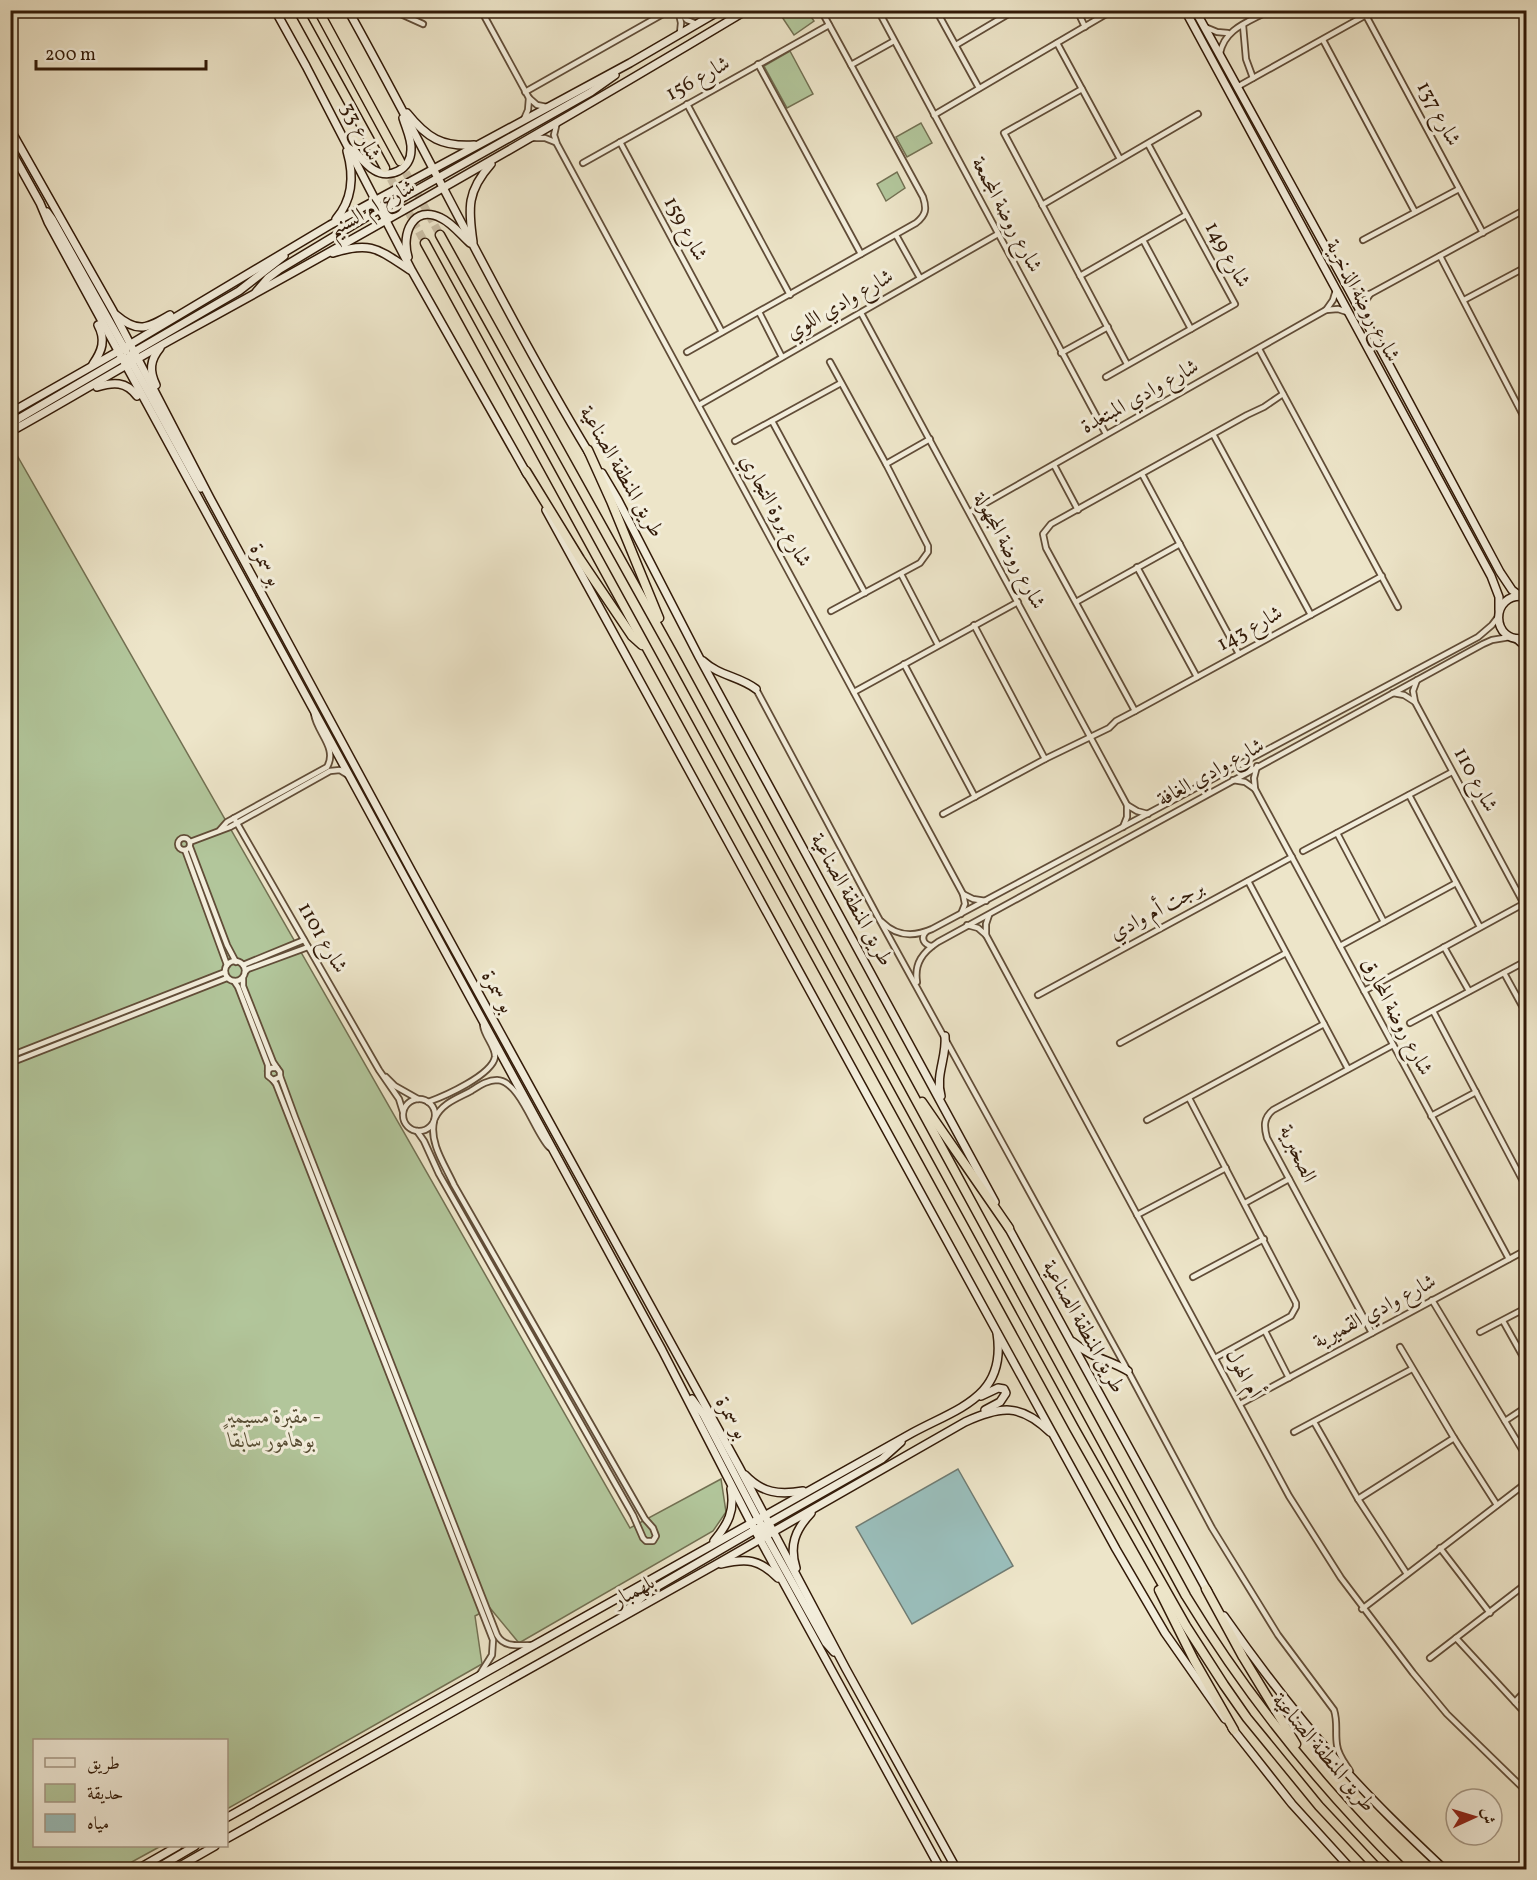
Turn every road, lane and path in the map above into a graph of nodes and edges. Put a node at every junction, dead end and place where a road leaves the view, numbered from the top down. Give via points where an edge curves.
1 (275, 10) edge
2 (298, 10) edge
3 (318, 10) edge
4 (348, 10) edge
5 (392, 10) edge
6 (480, 10) edge
7 (670, 10) edge
8 (722, 10) edge
9 (747, 10) edge
10 (821, 10) edge
11 (878, 10) edge
12 (936, 10) edge
13 (1015, 10) edge
14 (1077, 10) edge
15 (1113, 10) edge
16 (1185, 10) edge
17 (1195, 10) edge
18 (1270, 10) edge
19 (678, 11) edge
20 (1365, 13) edge
21 (423, 24) dead end
22 (697, 24) junction
23 (1202, 24) junction
24 (829, 25) junction
25 (1243, 25) junction
26 (1085, 27) junction
27 (1228, 33) junction
28 (680, 34) junction
29 (1323, 40) junction
30 (894, 41) junction
31 (1057, 43) junction
32 (956, 45) junction
33 (1219, 57) junction
34 (630, 63) junction
35 (758, 64) junction
36 (851, 65) junction
37 (1253, 78) junction
38 (979, 88) junction
39 (1236, 88) junction
40 (1082, 89) junction
41 (525, 92) junction
42 (529, 98) junction
43 (398, 102) junction
44 (687, 104) junction
45 (547, 107) junction
46 (1198, 114) dead end
47 (934, 115) junction
48 (523, 120) junction
49 (557, 122) junction
50 (10, 129) edge
51 (343, 138) junction
52 (530, 139) junction
53 (620, 142) junction
54 (557, 144) junction
55 (1149, 144) junction
56 (479, 145) junction
57 (10, 149) edge
58 (496, 158) junction
59 (1120, 159) junction
60 (400, 161) tunnel mouth
61 (583, 163) dead end
62 (385, 168) tunnel mouth
63 (433, 169) junction
64 (437, 179) junction
65 (442, 189) junction
66 (1459, 189) junction
67 (376, 200) junction
68 (40, 203) junction
69 (1041, 205) junction
70 (380, 208) junction
71 (1527, 209) edge
72 (1415, 212) junction
73 (1186, 215) junction
74 (386, 220) junction
75 (330, 225) junction
76 (1483, 233) junction
77 (998, 234) junction
78 (440, 235) tunnel mouth
79 (896, 235) junction
80 (305, 240) junction
81 (1143, 240) junction
82 (1363, 240) dead end
83 (425, 243) tunnel mouth
84 (474, 248) junction
85 (861, 254) junction
86 (66, 255) junction
87 (1440, 256) junction
88 (316, 259) junction
89 (1527, 267) edge
90 (412, 271) junction
91 (1080, 276) junction
92 (920, 278) junction
93 (1337, 289) junction
94 (1348, 290) junction
95 (790, 294) junction
96 (1370, 294) junction
97 (250, 298) junction
98 (1464, 300) junction
99 (200, 303) junction
100 (1326, 310) junction
101 (113, 311) junction
102 (759, 312) junction
103 (861, 313) junction
104 (1350, 313) junction
105 (1363, 318) junction
106 (1108, 327) junction
107 (1191, 329) junction
108 (722, 332) junction
109 (174, 338) junction
110 (1259, 349) junction
111 (687, 352) dead end
112 (1061, 353) junction
113 (128, 355) junction
114 (782, 357) junction
115 (830, 362) dead end
116 (1127, 364) junction
117 (91, 366) junction
118 (1106, 377) dead end
119 (841, 383) junction
120 (80, 393) junction
121 (1283, 394) junction
122 (699, 405) junction
123 (10, 413) edge
124 (772, 421) junction
125 (1527, 421) edge
126 (10, 430) edge
127 (1106, 434) junction
128 (1213, 434) junction
129 (930, 439) junction
130 (735, 441) dead end
131 (588, 450) junction
132 (173, 454) junction
133 (191, 460) junction
134 (886, 464) junction
135 (1054, 465) junction
136 (526, 471) junction
137 (1142, 474) junction
138 (210, 498) junction
139 (1078, 510) junction
140 (970, 512) junction
141 (1180, 544) junction
142 (1137, 567) junction
143 (901, 574) junction
144 (1382, 576) junction
145 (865, 593) junction
146 (1523, 597) edge
147 (1018, 602) junction
148 (1076, 602) junction
149 (1398, 607) dead end
150 (831, 611) dead end
151 (1499, 614) junction
152 (1311, 615) junction
153 (974, 625) junction
154 (1514, 638) junction
155 (1527, 638) edge
156 (938, 645) junction
157 (1527, 647) edge
158 (646, 648) junction
159 (672, 652) junction
160 (1239, 654) junction
161 (699, 657) junction
162 (904, 664) junction
163 (1197, 677) junction
164 (1418, 680) junction
165 (756, 689) joint
166 (854, 692) junction
167 (1392, 693) junction
168 (1415, 702) junction
169 (313, 708) junction
170 (1135, 711) junction
171 (1090, 737) junction
172 (1045, 759) junction
173 (1257, 766) junction
174 (1452, 772) junction
175 (349, 776) junction
176 (1233, 780) junction
177 (1255, 789) junction
178 (1409, 795) junction
179 (975, 797) junction
180 (1127, 805) junction
181 (943, 814) dead end
182 (1148, 814) junction
183 (236, 820) junction
184 (1123, 828) junction
185 (1337, 833) junction
186 (188, 846) junction
187 (1303, 851) dead end
188 (1292, 857) junction
189 (1248, 881) junction
190 (1456, 883) junction
191 (963, 894) junction
192 (986, 901) junction
193 (1525, 903) edge
194 (990, 913) junction
195 (961, 914) junction
196 (878, 917) junction
197 (1384, 922) junction
198 (967, 925) junction
199 (1480, 927) junction
200 (926, 932) junction
201 (986, 935) junction
202 (304, 940) junction
203 (932, 946) junction
204 (1340, 946) junction
205 (308, 947) junction
206 (1444, 947) junction
207 (1286, 953) junction
208 (1527, 961) edge
209 (236, 962) junction
210 (227, 965) junction
211 (243, 965) junction
212 (225, 972) junction
213 (1504, 972) junction
214 (244, 975) junction
215 (227, 978) junction
216 (234, 981) junction
217 (918, 988) junction
218 (1364, 991) junction
219 (1468, 991) junction
220 (1038, 995) dead end
221 (1433, 1011) junction
222 (1527, 1013) edge
223 (483, 1020) junction
224 (1410, 1023) dead end
225 (1324, 1024) junction
226 (945, 1036) junction
227 (1120, 1042) dead end
228 (1393, 1045) junction
229 (10, 1056) edge
230 (10, 1063) edge
231 (277, 1068) junction
232 (1348, 1069) junction
233 (379, 1070) junction
234 (268, 1071) junction
235 (280, 1076) junction
236 (273, 1080) junction
237 (906, 1081) junction
238 (1476, 1092) junction
239 (1189, 1098) junction
240 (418, 1099) junction
241 (428, 1102) junction
242 (944, 1107) junction
243 (403, 1112) junction
244 (1431, 1116) junction
245 (434, 1119) junction
246 (1147, 1120) dead end
247 (417, 1131) junction
248 (553, 1150) junction
249 (1226, 1168) junction
250 (1288, 1179) junction
251 (1527, 1187) edge
252 (1245, 1203) junction
253 (1137, 1215) junction
254 (1009, 1228) junction
255 (1264, 1239) junction
256 (1527, 1250) edge
257 (1509, 1259) junction
258 (1193, 1277) dead end
259 (1432, 1300) junction
260 (1527, 1308) edge
261 (1503, 1321) junction
262 (996, 1328) junction
263 (1265, 1331) junction
264 (1480, 1332) dead end
265 (1372, 1333) junction
266 (1068, 1338) junction
267 (1400, 1347) dead end
268 (1215, 1358) junction
269 (1527, 1362) edge
270 (1412, 1369) junction
271 (1128, 1371) junction
272 (1289, 1378) junction
273 (678, 1380) junction
274 (970, 1402) junction
275 (1240, 1404) junction
276 (1527, 1407) edge
277 (1505, 1421) junction
278 (964, 1422) junction
279 (1314, 1422) junction
280 (1294, 1432) dead end
281 (912, 1433) junction
282 (1454, 1438) junction
283 (1057, 1439) junction
284 (1527, 1456) edge
285 (739, 1467) junction
286 (729, 1480) junction
287 (1527, 1483) edge
288 (811, 1489) junction
289 (1358, 1499) junction
290 (1497, 1505) junction
291 (817, 1507) junction
292 (762, 1527) junction
293 (1136, 1540) junction
294 (709, 1547) junction
295 (1440, 1548) junction
296 (715, 1565) junction
297 (1407, 1574) junction
298 (802, 1584) junction
299 (1527, 1584) edge
300 (786, 1586) junction
301 (1206, 1589) junction
302 (1362, 1609) junction
303 (1490, 1613) junction
304 (613, 1623) junction
305 (1456, 1638) junction
306 (532, 1645) junction
307 (1431, 1658) dead end
308 (846, 1669) junction
309 (480, 1675) junction
310 (1527, 1690) edge
311 (1515, 1702) junction
312 (1527, 1714) edge
313 (1234, 1730) junction
314 (1312, 1773) junction
315 (1358, 1784) junction
316 (1527, 1791) edge
317 (247, 1806) junction
318 (228, 1817) edge
319 (228, 1821) edge
320 (228, 1838) edge
321 (174, 1847) edge
322 (192, 1847) edge
323 (211, 1847) edge
324 (136, 1869) edge
325 (154, 1869) edge
326 (172, 1869) edge
327 (941, 1869) edge
328 (957, 1869) edge
329 (1352, 1869) edge
330 (1379, 1869) edge
331 (1404, 1869) edge
332 (1445, 1869) edge

1 - 51 street, شارع 33
2 - 62 highway, شارع 33
3 - 60 highway, شارع 33
4 - 43 street, طريق المنطقة الصناعية
5 - 21 street
6 - 41 street
7 - 41 street
8 - 22 street, شارع ام السنيم
9 - 49 street, شارع ام السنيم
10 - 24 street
11 - 30 street, شارع روضة المجمعة
12 - 32 street
13 - 32 street
14 - 26 street
15 - 26 street
16 - 93 street, شارع روضة الذخرية
17 - 23 street, شارع روضة الذخرية
18 - 25 street
19 - 22 street
19 - 28 street
20 - 29 street
20 - 66 street, شارع 137
22 - 28 street, شارع ام السنيم
23 - 27 street
23 - 33 street, شارع روضة الذخرية
24 - 35 street, شارع 156
24 - 36 street
25 - 27 street
25 - 37 street via 1246,61
26 - 31 street
27 - 33 street
28 - 34 street, شارع ام السنيم
29 - 37 street
29 - 72 street
30 - 36 street
30 - 47 street, شارع روضة المجمعة
31 - 38 street
31 - 40 street
32 - 38 street
33 - 39 street, شارع روضة الذخرية
34 - 45 street, شارع ام السنيم
34 - 64 street via 591,92
35 - 44 street, شارع 156
35 - 85 street
36 - 79 street via 923,197 926,212 922,218
37 - 39 street
38 - 47 street
39 - 94 street, شارع روضة الذخرية
40 - 59 street
40 - 69 street via 1004,133
41 - 42 street
42 - 45 street
42 - 48 street
43 - 51 street via 411,151 409,161 400,171 388,175 374,170
43 - 56 street via 420,129 435,139 456,146
43 - 63 street, طريق المنطقة الصناعية
44 - 53 street, شارع 156
44 - 95 street
45 - 48 street, شارع ام السنيم
46 - 55 street
47 - 77 street, شارع روضة المجمعة
48 - 56 street, شارع ام السنيم
49 - 52 street, شارع ام السنيم
49 - 54 street, شارع بروة التجاري
50 - 101 street, بو سمرة
51 - 67 street, شارع 33
51 - 75 street via 349,158 350,195 341,214
52 - 54 street via 548,138
52 - 58 street, شارع ام السنيم
53 - 61 street, شارع 156
53 - 108 street, شارع 159
54 - 122 street, شارع بروة التجاري
55 - 59 street
55 - 73 street, شارع 149
56 - 63 street, شارع ام السنيم
57 - 68 street, بو سمرة
58 - 65 street, شارع ام السنيم
58 - 84 street via 478,178 471,196
59 - 69 street
63 - 64 street, طريق المنطقة الصناعية
63 - 67 street, شارع ام السنيم
63 - 70 street via 430,180
64 - 65 street, طريق المنطقة الصناعية
64 - 74 street via 390,205
65 - 74 street, شارع ام السنيم
65 - 84 street, طريق المنطقة الصناعية
66 - 72 street
66 - 76 street, شارع 137
67 - 70 street, شارع 33
67 - 75 street, شارع ام السنيم
68 - 86 street, بو سمرة
68 - 113 street
69 - 91 street
70 - 74 street, شارع 33
70 - 97 street via 280,269
71 - 76 street
72 - 82 street
73 - 81 street
73 - 107 street, شارع 149 via 1235,304
74 - 88 street, شارع ام السنيم
74 - 90 street, شارع 33
75 - 80 street, شارع ام السنيم
76 - 87 street
77 - 92 street, شارع وادي اللوي
77 - 112 street, شارع روضة المجمعة
78 - 159 highway, طريق المنطقة الصناعية
79 - 85 street
79 - 92 street
80 - 99 street, شارع ام السنيم
80 - 113 street via 239,291
81 - 91 street
81 - 107 street
83 - 158 highway, طريق المنطقة الصناعية
84 - 90 street via 442,218 423,216 406,233 405,246
84 - 131 street, طريق المنطقة الصناعية
85 - 95 street
86 - 113 street, بو سمرة
86 - 117 street via 68,268 102,332 100,352
87 - 96 street
87 - 98 street
88 - 90 street via 366,246
88 - 97 street, شارع ام السنيم
89 - 98 street
90 - 136 street
91 - 106 street
92 - 103 street, شارع وادي اللوي
93 - 100 street
93 - 104 street, شارع روضة الذخرية
94 - 96 street
94 - 105 street, شارع روضة الذخرية
95 - 102 street
96 - 105 street via 1363,305
97 - 109 street, شارع ام السنيم
98 - 125 street
99 - 101 street via 139,328
99 - 113 street, شارع ام السنيم
100 - 104 street
100 - 110 street, شارع وادي المبتعدة
101 - 113 street, بو سمرة
102 - 108 street
102 - 114 street
103 - 114 street, شارع وادي اللوي
103 - 129 street, شارع روضة المجهولة
104 - 151 street, شارع روضة الذخرية via 1491,576 1499,597
105 - 146 street, شارع روضة الذخرية via 1500,572 1512,590
106 - 112 street
106 - 116 street
107 - 116 street, شارع 149
108 - 111 street
109 - 113 street, شارع ام السنيم
109 - 133 street via 157,351 151,369
110 - 121 street
110 - 127 street, شارع وادي المبتعدة
112 - 127 street, شارع روضة المجمعة
113 - 117 street, شارع ام السنيم
113 - 120 street, شارع ام السنيم
113 - 126 street via 18,419
113 - 132 street, بو سمرة
113 - 133 street, بو سمرة
113 - 138 street via 200,487
114 - 122 street, شارع وادي اللوي
115 - 119 street
116 - 118 street, شارع 149
117 - 123 street, شارع ام السنيم
119 - 124 street
119 - 134 street
120 - 126 street, شارع ام السنيم
120 - 132 street via 113,383 129,387
121 - 128 street
121 - 144 street
122 - 166 street, شارع بروة التجاري
124 - 130 street
124 - 145 street
127 - 135 street, شارع وادي المبتعدة
128 - 137 street
128 - 152 street
129 - 134 street
129 - 140 street, شارع روضة المجهولة
131 - 159 highway
131 - 161 street, طريق المنطقة الصناعية
132 - 169 street, بو سمرة
133 - 138 street, بو سمرة
134 - 143 street via 928,546 925,558
135 - 139 street
135 - 140 street, شارع وادي المبتعدة
136 - 158 highway via 632,636
136 - 262 street
137 - 139 street
137 - 141 street
138 - 285 street, بو سمرة
139 - 148 street via 1043,534 1046,548
140 - 147 street, شارع روضة المجهولة
141 - 142 street
141 - 160 street
142 - 148 street
142 - 163 street
143 - 145 street
143 - 156 street
144 - 149 street
144 - 152 street, شارع 143
145 - 150 street
146 - 151 street via 1508,600
147 - 153 street
147 - 171 street, شارع روضة المجهولة
148 - 170 street
151 - 154 street, شارع روضة الذخرية via 1501,629
151 - 182 street, شارع وادي الغافة via 1478,637
152 - 160 street, شارع 143
153 - 156 street
153 - 172 street
154 - 155 street
154 - 157 street
154 - 164 street, شارع وادي الغافة via 1492,640
156 - 162 street
158 - 293 highway, طريق المنطقة الصناعية
159 - 237 highway, طريق المنطقة الصناعية
160 - 163 street, شارع 143
161 - 165 street via 719,673
161 - 242 street, طريق المنطقة الصناعية
162 - 166 street
162 - 179 street
163 - 170 street, شارع 143
164 - 167 street, شارع وادي الغافة
164 - 168 street via 1413,691
165 - 196 street, طريق المنطقة الصناعية
166 - 191 street, شارع بروة التجاري
167 - 168 street
167 - 173 street, شارع وادي الغافة
168 - 174 street, شارع 110
169 - 175 street, بو سمرة
169 - 183 street via 315,722 331,752 327,767
170 - 171 street, شارع 143
171 - 172 street, شارع 143
171 - 180 street, شارع روضة المجهولة
172 - 179 street, شارع 143
173 - 176 street, شارع وادي الغافة
173 - 177 street
174 - 178 street
174 - 193 street, شارع 110
175 - 183 street via 340,770 330,771
175 - 223 street, بو سمرة
176 - 177 street
176 - 194 street, شارع وادي الغافة
177 - 188 street, شارع روضة المحارق
178 - 185 street
178 - 190 street
179 - 181 street, شارع 143
180 - 182 street
180 - 184 street
182 - 184 street, شارع وادي الغافة
183 - 186 street
183 - 202 street, شارع 1101
184 - 192 street, شارع وادي الغافة
185 - 187 street
185 - 197 street
186 - 209 street
186 - 210 street
188 - 189 street, برجت أم وادي
188 - 204 street, شارع روضة المحارق
189 - 207 street
189 - 220 street, برجت أم وادي
190 - 197 street
190 - 199 street
191 - 192 street
191 - 195 street
192 - 195 street, شارع وادي الغافة
193 - 199 street
194 - 198 street, شارع وادي الغافة
194 - 201 street
195 - 200 street, شارع وادي الغافة
196 - 200 street, شارع وادي الغافة via 895,933
196 - 217 street, طريق المنطقة الصناعية
197 - 204 street
198 - 201 street
198 - 203 street, شارع وادي الغافة
199 - 206 street
200 - 203 street via 923,941
201 - 253 street, أم الهول
202 - 205 street, شارع 1101
202 - 211 street
203 - 217 street, شارع وادي الغافة via 917,965
204 - 218 street, شارع روضة المحارق
205 - 214 street via 248,969
205 - 233 street, شارع 1101
206 - 218 street
206 - 219 street
207 - 225 street
207 - 227 street
208 - 213 street
209 - 210 street
209 - 211 street
210 - 212 street
211 - 214 street
212 - 215 street
212 - 229 street
213 - 219 street
213 - 222 street
214 - 216 street
214 - 231 street via 243,986
215 - 216 street
215 - 230 street
216 - 234 street
217 - 226 street, طريق المنطقة الصناعية
218 - 228 street, شارع روضة المحارق
219 - 221 street
221 - 224 street
221 - 238 street
223 - 241 street via 495,1057 490,1066
223 - 248 street, بو سمرة
225 - 232 street
225 - 239 street
226 - 242 street via 945,1056 938,1079
226 - 271 street, طريق المنطقة الصناعية
228 - 232 street, الصخبرية
228 - 244 street, شارع روضة المحارق
231 - 234 street
231 - 235 street
232 - 250 street, الصخبرية via 1273,1110 1266,1118 1267,1138
233 - 240 street, شارع 1101 via 395,1086
233 - 243 street, شارع 1101
234 - 236 street
235 - 236 street
235 - 306 street via 497,1635 508,1644
236 - 309 street via 493,1640 492,1655
237 - 254 highway
237 - 314 highway, طريق المنطقة الصناعية via 1186,1596 1248,1690
238 - 244 street
238 - 251 street
239 - 246 street
239 - 249 street
240 - 241 street
240 - 243 street via 408,1103
241 - 245 street via 433,1107
242 - 254 street, طريق المنطقة الصناعية
243 - 247 street via 407,1126
244 - 257 street, شارع روضة المحارق
245 - 247 street via 427,1129
245 - 247 street via 435,1143 454,1185 603,1449 653,1528 653,1541 643,1538
245 - 248 street via 448,1103 489,1082 506,1082 516,1091 542,1139
248 - 273 street, بو سمرة
249 - 252 street
249 - 253 street
250 - 252 street
250 - 265 street, الصخبرية
252 - 255 street
253 - 268 street, أم الهول
254 - 266 street, طريق المنطقة الصناعية
255 - 258 street
255 - 263 street via 1296,1302 1291,1316
256 - 257 street, شارع وادي القميرية
257 - 259 street, شارع وادي القميرية
259 - 265 street, شارع وادي القميرية
259 - 277 street
260 - 261 street
261 - 264 street
261 - 269 street
262 - 274 street, بلهمبار via 999,1348 995,1371 989,1386
262 - 283 street
263 - 268 street
263 - 272 street
265 - 272 street, شارع وادي القميرية
266 - 271 street via 1089,1355
266 - 301 street, طريق المنطقة الصناعية
267 - 270 street
268 - 275 street, أم الهول
270 - 279 street
270 - 282 street
271 - 315 street, طريق المنطقة الصناعية via 1234,1566 1278,1635 1334,1710 1338,1751
272 - 275 street, شارع وادي القميرية
273 - 286 street, بو سمرة
273 - 292 street via 703,1414
274 - 278 street via 998,1388 1006,1391 1000,1402
274 - 281 street, بلهمبار
275 - 302 street, أم الهول via 1290,1496
276 - 277 street
277 - 284 street
278 - 283 street, بلهمبار via 994,1410 1017,1411 1032,1417
278 - 291 street, بلهمبار
279 - 280 street
279 - 289 street
281 - 288 street, بلهمبار
281 - 292 street via 882,1459
282 - 289 street
282 - 290 street
283 - 313 street via 1164,1633
285 - 288 street via 750,1480 770,1492
285 - 292 street, بو سمرة
286 - 292 street, بو سمرة
286 - 294 street via 731,1516
287 - 290 street
288 - 292 street, بلهمبار
289 - 297 street
290 - 295 street
291 - 292 street, بلهمبار
291 - 298 street via 802,1523 793,1544
292 - 294 street, بلهمبار
292 - 296 street, بلهمبار
292 - 298 street, بو سمرة
292 - 300 street, بو سمرة
292 - 304 street via 648,1592
292 - 308 street via 826,1643
293 - 313 highway via 1173,1620
293 - 330 highway, طريق المنطقة الصناعية via 1186,1626 1247,1718 1319,1806
294 - 306 street, بلهمبار
295 - 297 street
295 - 303 street
296 - 300 street via 741,1560 756,1562
296 - 304 street, بلهمبار
297 - 302 street
298 - 308 street, بو سمرة
299 - 303 street
300 - 327 street, بو سمرة
301 - 314 highway
301 - 315 street, طريق المنطقة الصناعية via 1278,1688
302 - 316 street, أم الهول via 1447,1714
303 - 305 street
304 - 320 street, بلهمبار
305 - 307 street
305 - 311 street
306 - 309 street, بلهمبار
308 - 328 street, بو سمرة
309 - 317 street, بلهمبار
310 - 311 street
311 - 312 street
313 - 329 street via 1292,1804
314 - 331 highway, طريق المنطقة الصناعية
315 - 332 street, طريق المنطقة الصناعية
317 - 318 street, بلهمبار
317 - 319 street
321 - 324 street
322 - 325 street
323 - 326 street

